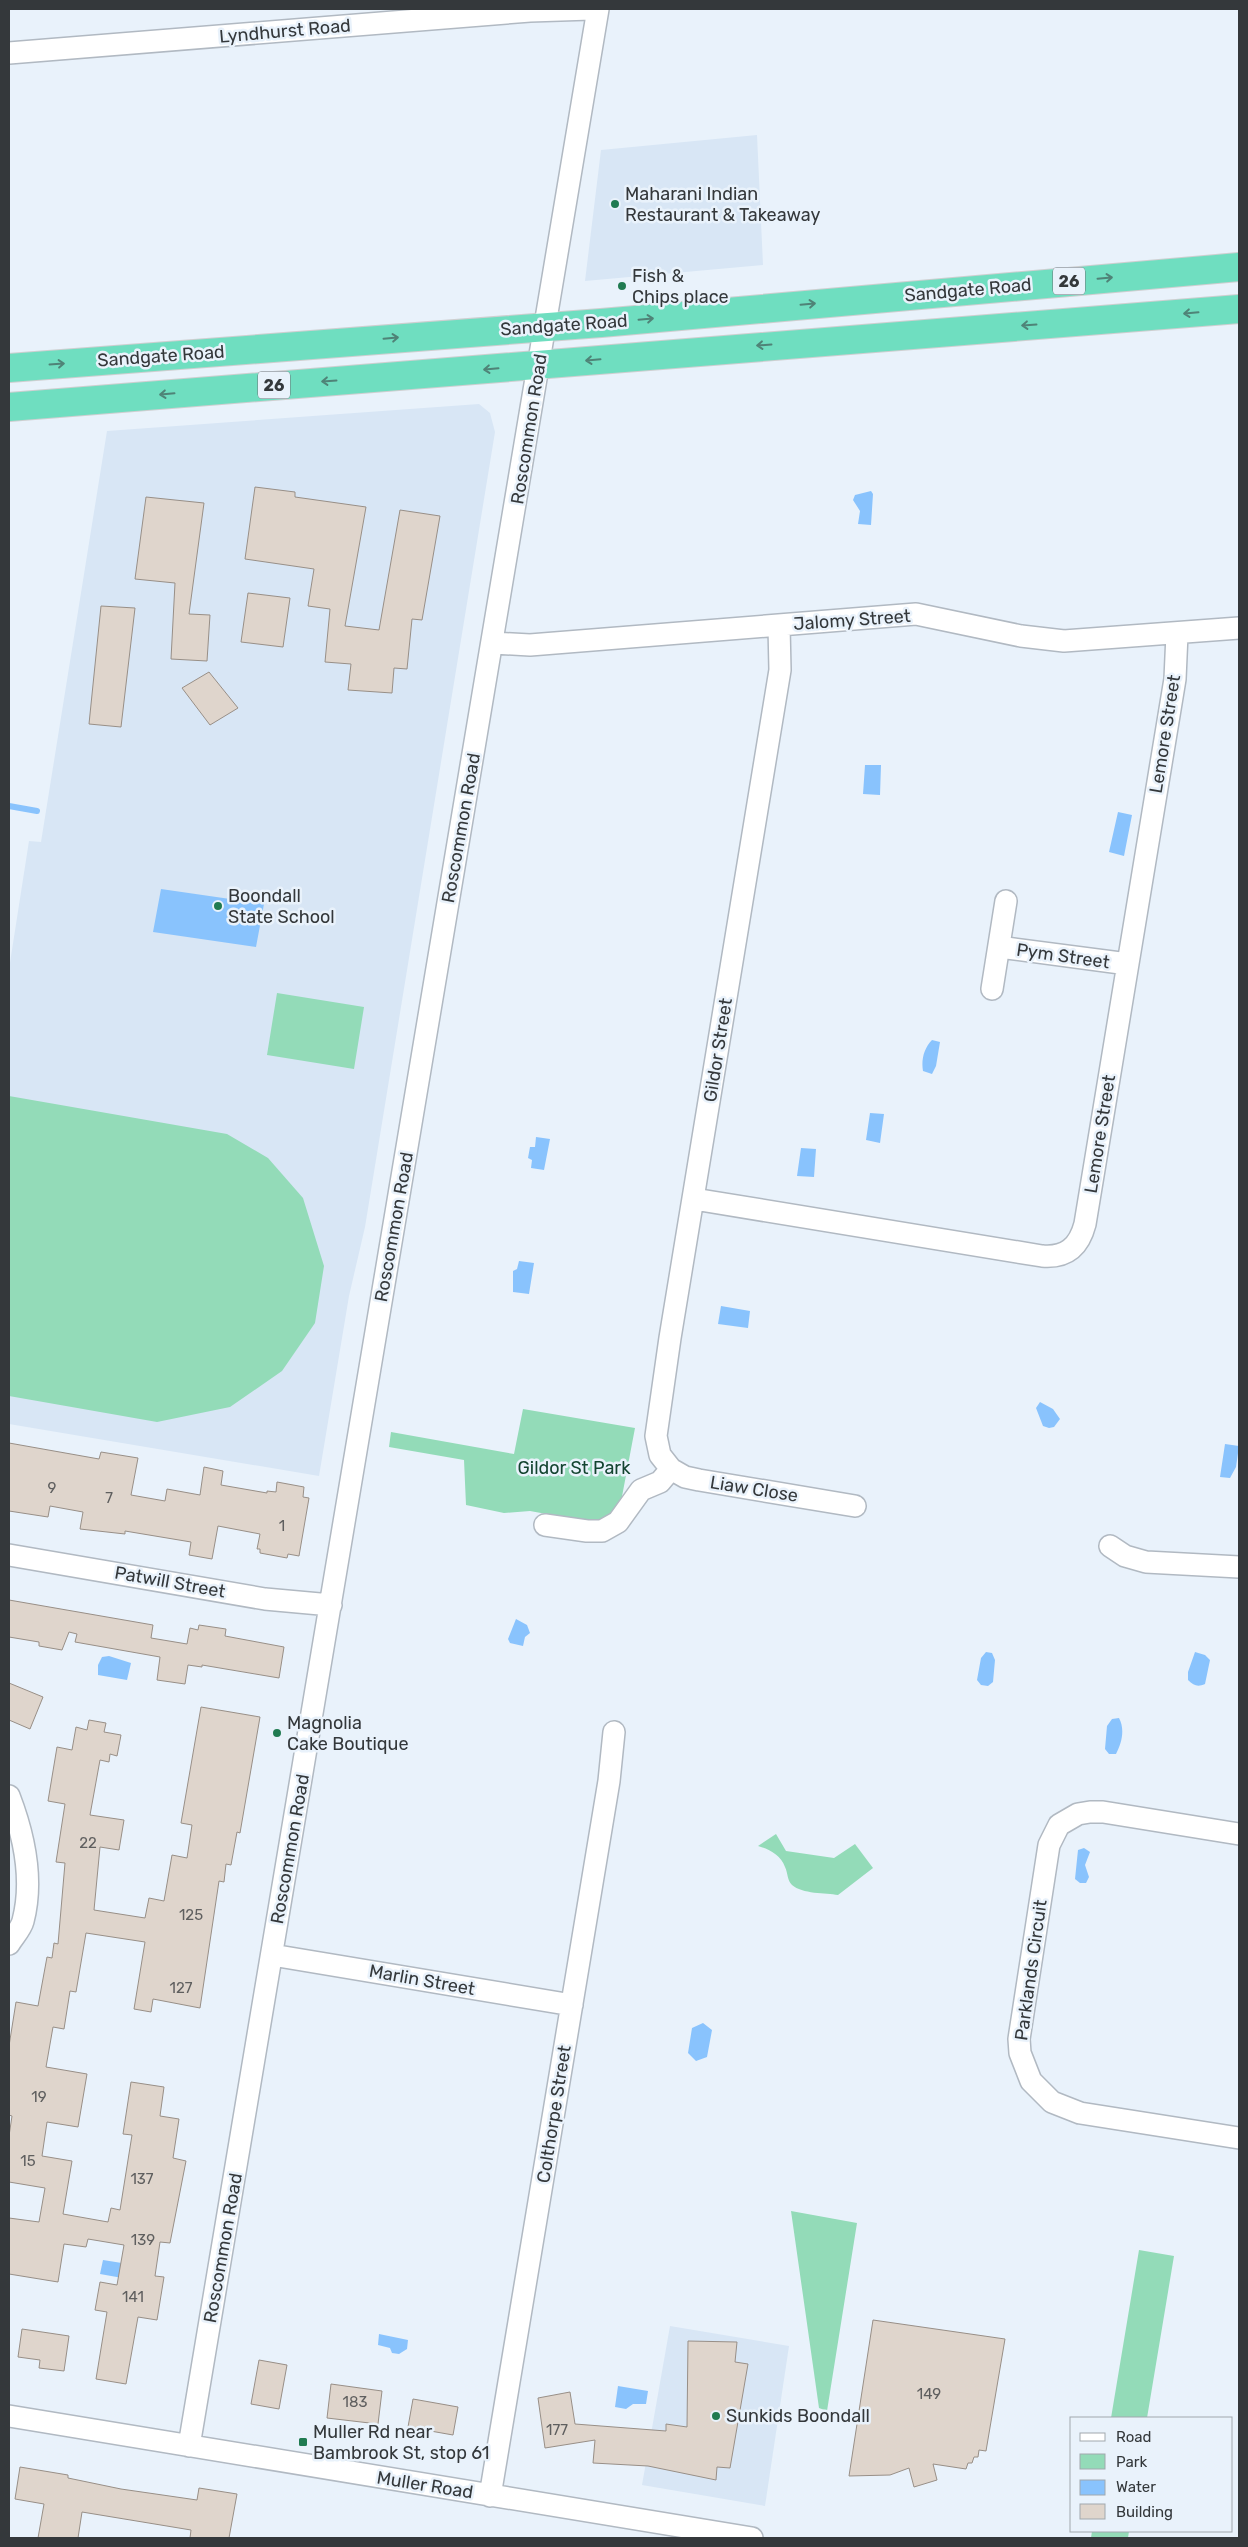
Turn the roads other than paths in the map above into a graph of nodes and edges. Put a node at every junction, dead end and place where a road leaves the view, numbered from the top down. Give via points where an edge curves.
1 (591, 9) edge
2 (598, 9) edge
3 (9, 53) edge
4 (1239, 267) edge
5 (1239, 309) edge
6 (545, 327) junction
7 (539, 364) junction
8 (9, 368) edge
9 (9, 407) edge
10 (779, 626) junction
11 (1239, 628) edge
12 (1177, 634) junction
13 (493, 643) junction
14 (1006, 901) dead end
15 (999, 947) junction
16 (1128, 964) junction
17 (992, 989) dead end
18 (694, 1199) junction
19 (666, 1476) junction
20 (855, 1506) dead end
21 (545, 1525) dead end
22 (1110, 1546) dead end
23 (9, 1555) edge
24 (1239, 1567) edge
25 (331, 1605) junction
26 (614, 1732) dead end
27 (9, 1796) edge
28 (1239, 1834) edge
29 (9, 1944) edge
30 (272, 1955) junction
31 (572, 2005) junction
32 (1239, 2138) edge
33 (9, 2416) edge
34 (189, 2446) junction
35 (490, 2496) junction
36 (752, 2538) edge

1 - 3 street, Lyndhurst Road via 530,11
2 - 6 street, Roscommon Road
6 -> 4 highway, Sandgate Road / 26
5 -> 7 highway, Sandgate Road / 26
6 - 7 street, Roscommon Road
8 -> 6 highway, Sandgate Road / 26
7 -> 9 highway, Sandgate Road / 26
7 - 13 street, Roscommon Road
10 - 12 street, Jalomy Street via 916,614 1045,640 1082,641
10 - 13 street, Jalomy Street via 530,645
10 - 18 street, Gildor Street via 780,670
11 - 12 street, Jalomy Street
12 - 16 street, Lemore Street via 1175,679
13 - 25 street, Roscommon Road
14 - 15 street, Pym Street
15 - 16 street, Pym Street
15 - 17 street, Pym Street
16 - 18 street, Lemore Street via 1085,1224 1080,1240 1064,1254 1042,1256
18 - 19 street, Gildor Street via 656,1436
19 - 20 street, Liaw Close via 685,1476
19 - 21 street via 641,1490 622,1518 602,1530
22 - 24 street via 1125,1556 1146,1562
23 - 25 street, Patwill Street via 265,1599
25 - 30 street, Roscommon Road
26 - 31 street, Colthorpe Street via 609,1781
27 - 29 street via 20,1826 28,1880 23,1923
28 - 32 street, Parklands Circuit via 1103,1812 1078,1814 1058,1825 1049,1845 1019,2039 1020,2053 1031,2081 1052,2102 1080,2113
30 - 31 street, Marlin Street
30 - 34 street, Roscommon Road
31 - 35 street, Colthorpe Street
33 - 34 street, Muller Road
34 - 35 street, Muller Road
35 - 36 street, Muller Road

